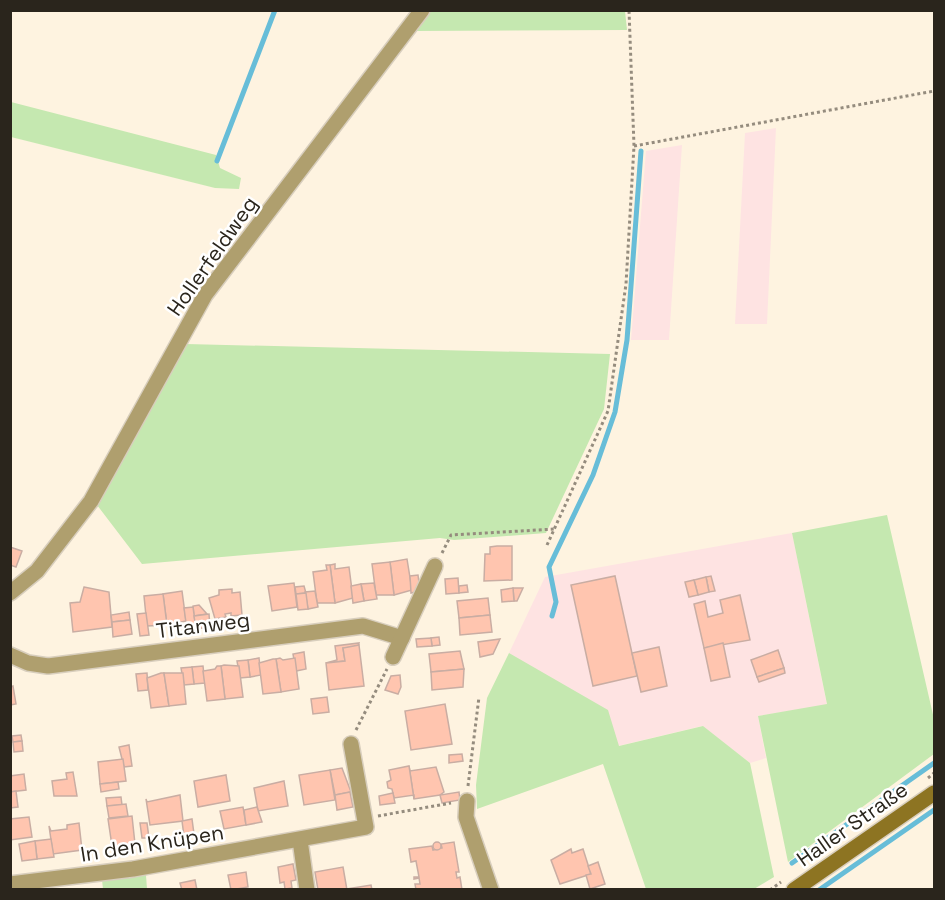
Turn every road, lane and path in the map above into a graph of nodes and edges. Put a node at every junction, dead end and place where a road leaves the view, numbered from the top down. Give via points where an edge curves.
1 (422, 10) edge
2 (629, 10) edge
3 (934, 91) edge
4 (634, 146) junction
5 (555, 529) junction
6 (451, 535) dead end
7 (547, 545) dead end
8 (435, 566) dead end
9 (10, 593) edge
10 (402, 638) junction
11 (10, 655) edge
12 (393, 657) joint
13 (479, 697) dead end
14 (351, 744) joint
15 (934, 793) edge
16 (467, 801) junction
17 (366, 827) junction
18 (300, 840) junction
19 (10, 884) edge
20 (307, 890) edge
21 (491, 890) edge
22 (794, 890) edge

1 - 9 street, Hollerfeldweg via 205,294 91,501 37,571
2 - 4 path
3 - 4 path
4 - 5 path via 626,284 608,411
5 - 6 path
5 - 7 path
8 - 10 street
10 - 11 street, Titanweg via 363,626 48,666
10 - 12 street
12 - 14 path
13 - 16 path
14 - 17 street
15 - 22 street, Haller Straße
16 - 17 path via 379,815
16 - 21 street via 466,817
17 - 18 street, In den Knüpen
18 - 19 street, In den Knüpen via 133,869
18 - 20 street

